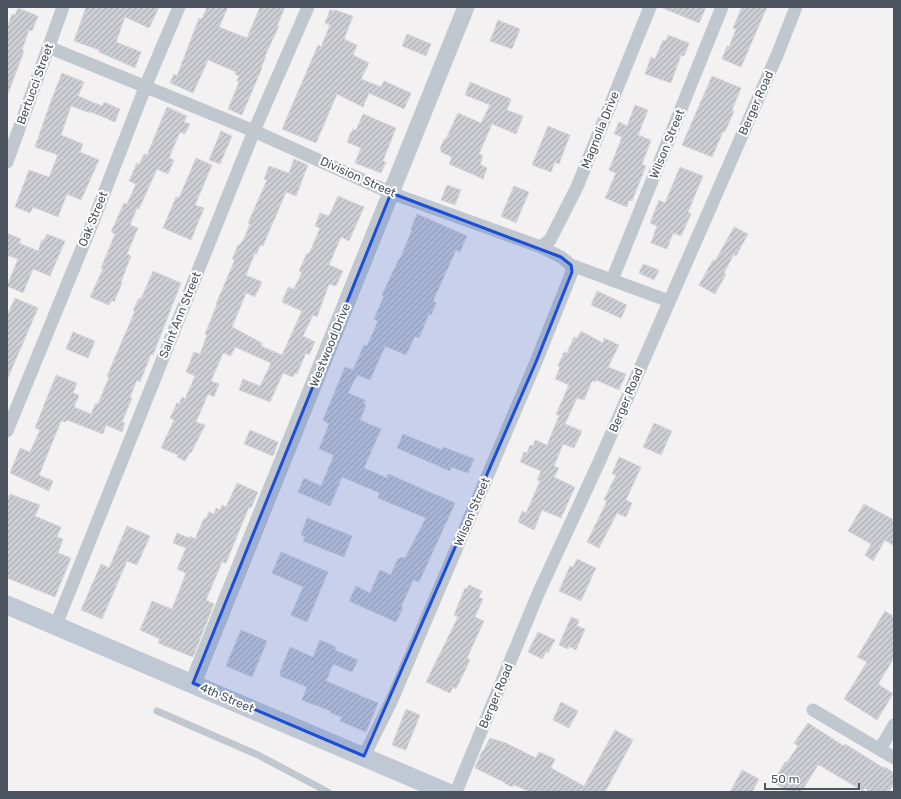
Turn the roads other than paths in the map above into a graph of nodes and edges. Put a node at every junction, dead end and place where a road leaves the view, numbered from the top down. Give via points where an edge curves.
1 (63, 7) edge
2 (179, 7) edge
3 (308, 7) edge
4 (466, 7) edge
5 (650, 7) edge
6 (722, 7) edge
7 (796, 7) edge
8 (48, 46) junction
9 (146, 86) junction
10 (254, 131) junction
11 (7, 162) edge
12 (391, 193) junction
13 (541, 247) junction
14 (571, 265) junction
15 (612, 280) junction
16 (669, 301) junction
17 (7, 430) edge
18 (7, 605) edge
19 (56, 625) junction
20 (193, 683) junction
21 (813, 710) dead end
22 (156, 711) dead end
23 (894, 725) edge
24 (880, 749) junction
25 (364, 756) junction
26 (894, 758) edge
27 (328, 792) edge
28 (446, 792) edge
29 (456, 792) edge

1 - 8 street, Bertucci Street
2 - 9 street, Oak Street
3 - 10 street, Saint Ann Street
4 - 12 street, Westwood Drive
5 - 13 street, Magnolia Drive via 577,187 550,240
6 - 15 street, Wilson Street
7 - 16 street, Berger Road
8 - 9 street, Division Street
8 - 11 street, Bertucci Street
9 - 10 street, Division Street
9 - 17 street, Oak Street
10 - 12 street, Division Street
10 - 19 street, Saint Ann Street
12 - 13 street, Division Street
12 - 20 street, Westwood Drive
13 - 14 street, Division Street
14 - 15 street, Division Street
14 - 25 street, Wilson Street via 572,272 536,362 390,702
15 - 16 street, Division Street
16 - 29 street, Berger Road via 538,594
18 - 19 main road, 4th Street
19 - 20 main road, 4th Street
20 - 25 main road, 4th Street
21 - 24 street
22 - 27 lane via 258,755
23 - 24 street
24 - 26 street
25 - 28 main road, 4th Street

